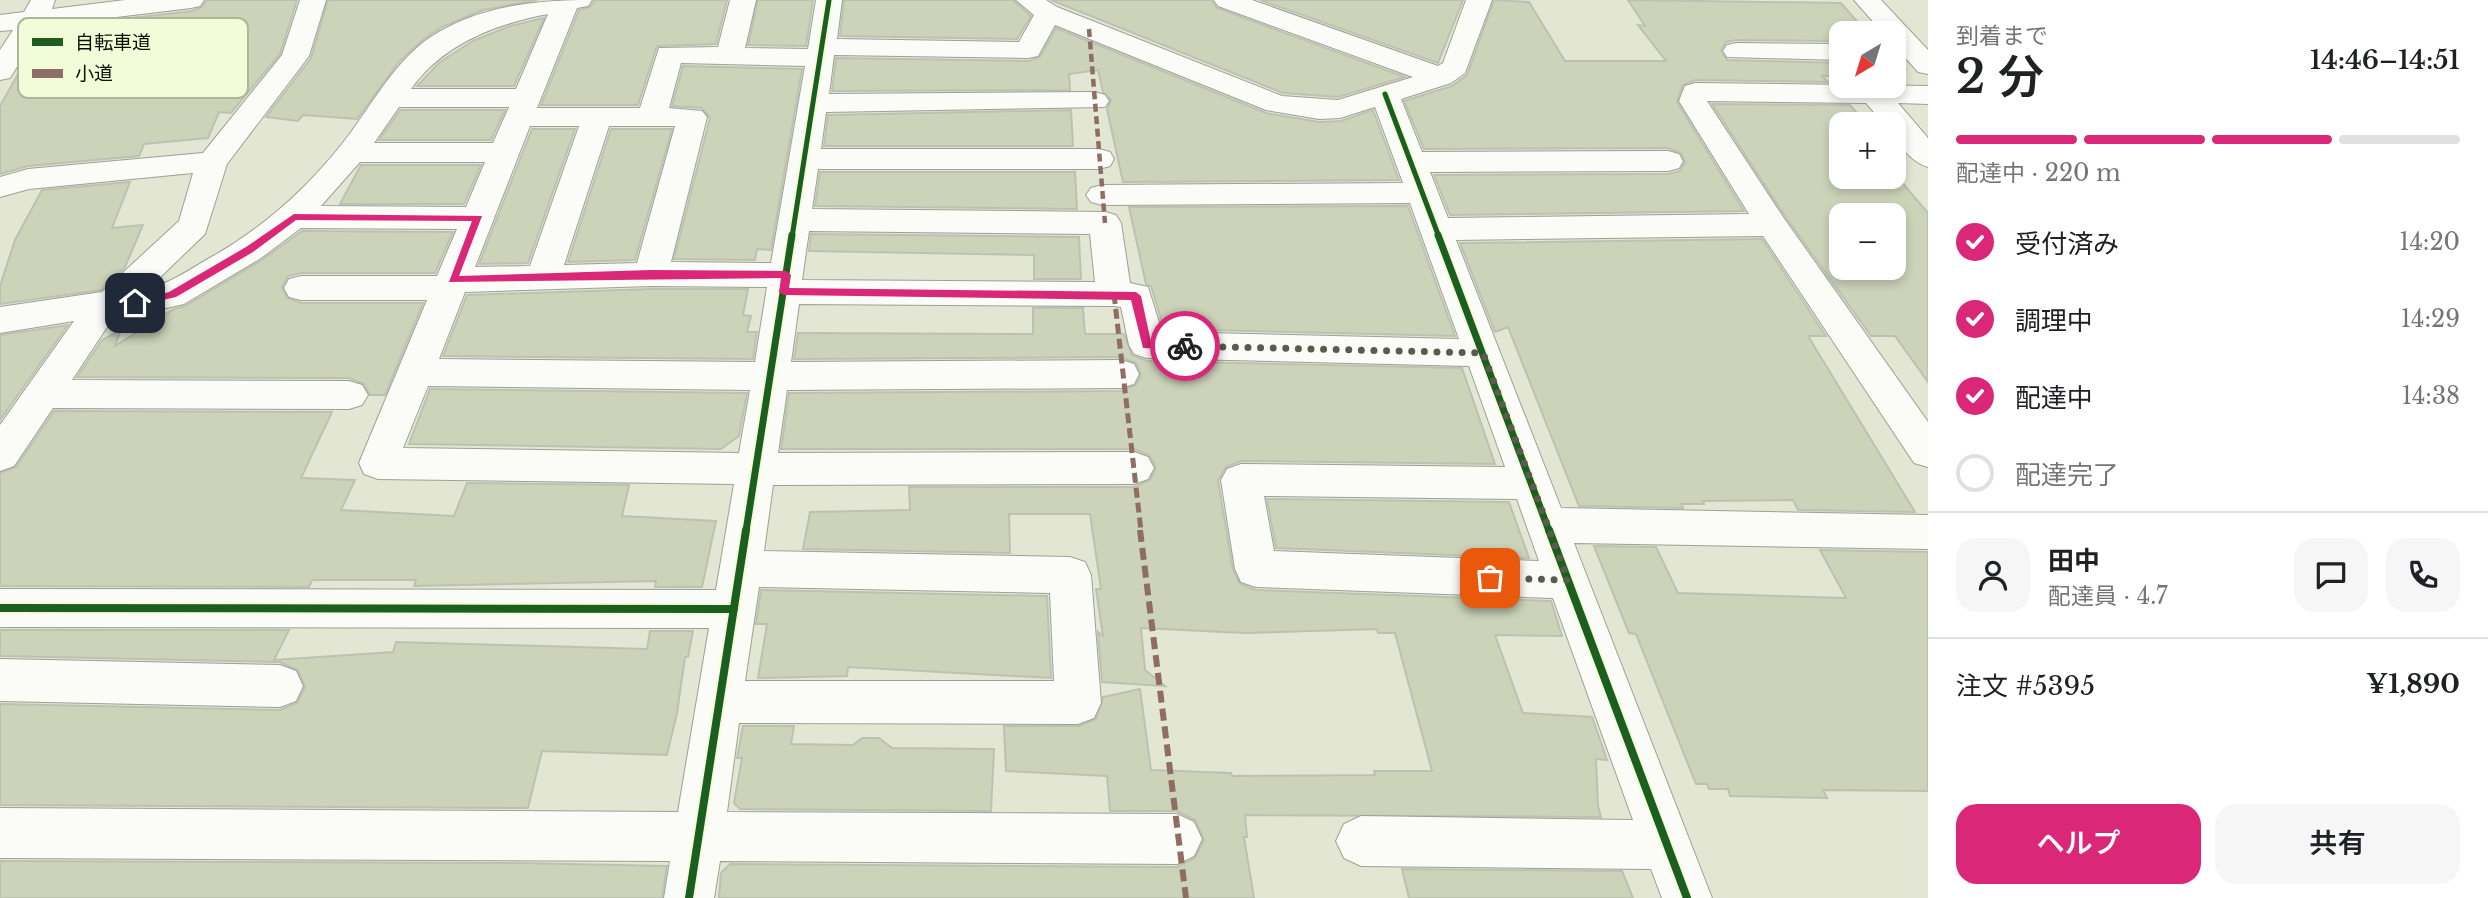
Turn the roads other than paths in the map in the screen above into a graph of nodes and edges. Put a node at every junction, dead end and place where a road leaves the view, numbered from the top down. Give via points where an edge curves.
1 (191, 0) edge
2 (313, 0) edge
3 (743, 0) edge
4 (829, 0) edge
5 (1227, 0) edge
6 (1479, 0) edge
7 (1867, 0) edge
8 (571, 1) edge
9 (1038, 6) edge
10 (39, 10) edge
11 (0, 23) edge
12 (18, 43) edge
13 (1737, 51) dead end
14 (820, 52) junction
15 (1829, 52) edge
16 (730, 55) junction
17 (1912, 57) edge
18 (0, 72) edge
19 (1441, 77) junction
20 (1829, 93) edge
21 (1385, 94) junction
22 (1906, 95) edge
23 (1928, 95) edge
24 (391, 98) junction
25 (1877, 98) edge
26 (1095, 101) dead end
27 (813, 103) junction
28 (524, 107) junction
29 (597, 117) junction
30 (652, 117) junction
31 (352, 152) junction
32 (505, 153) junction
33 (1928, 157) edge
34 (804, 159) junction
35 (1099, 159) dead end
36 (1668, 161) dead end
37 (212, 162) junction
38 (0, 187) edge
39 (1102, 195) dead end
40 (1422, 195) junction
41 (294, 217) junction
42 (478, 218) junction
43 (794, 220) junction
44 (1772, 225) junction
45 (651, 274) junction
46 (544, 276) junction
47 (785, 283) junction
48 (451, 284) junction
49 (301, 288) dead end
50 (1114, 294) junction
51 (110, 303) junction
52 (0, 320) edge
53 (1483, 353) junction
54 (414, 372) junction
55 (1121, 374) dead end
56 (770, 376) junction
57 (44, 394) junction
58 (349, 395) dead end
59 (1928, 452) edge
60 (0, 455) edge
61 (1134, 468) dead end
62 (756, 469) junction
63 (1532, 483) junction
64 (1547, 525) junction
65 (1928, 532) edge
66 (1568, 580) junction
67 (738, 589) junction
68 (0, 608) edge
69 (0, 680) edge
70 (280, 686) dead end
71 (720, 702) junction
72 (0, 834) edge
73 (699, 839) junction
74 (1178, 839) dead end
75 (1361, 841) dead end
76 (1667, 845) junction
77 (690, 898) edge
78 (1687, 898) edge

1 - 10 street
2 - 37 street via 295,56
3 - 16 street
4 - 14 street
5 - 19 street
6 - 19 street via 1455,67
7 - 17 street
8 - 24 street via 524,9 464,30 411,69
8 - 28 street
9 - 14 street via 1028,50
9 - 21 street via 1276,104 1340,109
10 - 11 street
12 - 18 street
13 - 15 street
14 - 16 street
14 - 27 street
16 - 30 street via 669,54
19 - 21 street
20 - 44 street via 1695,92 1693,101
21 - 40 street
22 - 23 street
24 - 28 street
24 - 31 street
25 - 33 street
26 - 27 street
27 - 34 street
28 - 29 street
28 - 32 street
29 - 30 street
29 - 46 street
30 - 45 street via 692,117
31 - 32 street
31 - 41 street
32 - 42 street
34 - 35 street
34 - 43 street
36 - 40 street
37 - 38 street via 28,179
37 - 51 street via 194,226
39 - 40 street
40 - 44 street
40 - 53 street
41 - 42 street
41 - 51 street via 249,250 172,295
42 - 48 street
43 - 47 street
43 - 50 street via 1105,223
44 - 59 street
45 - 46 street
45 - 47 street
46 - 48 street
47 - 50 street
47 - 56 street
48 - 49 street
48 - 54 street
50 - 53 street via 1136,296 1147,345
51 - 52 street
51 - 57 street
53 - 63 street
54 - 56 street
54 - 62 street via 378,463
55 - 56 street
56 - 62 street
57 - 58 street
57 - 60 street
61 - 62 street
62 - 67 street
63 - 64 street
63 - 66 street via 1241,480 1256,569
64 - 65 street
64 - 66 street
66 - 76 street
67 - 68 street
67 - 71 street
67 - 71 street via 1070,575 1078,703
69 - 70 street
71 - 73 street
72 - 73 street
73 - 74 street
73 - 77 street
75 - 76 street
76 - 78 street

